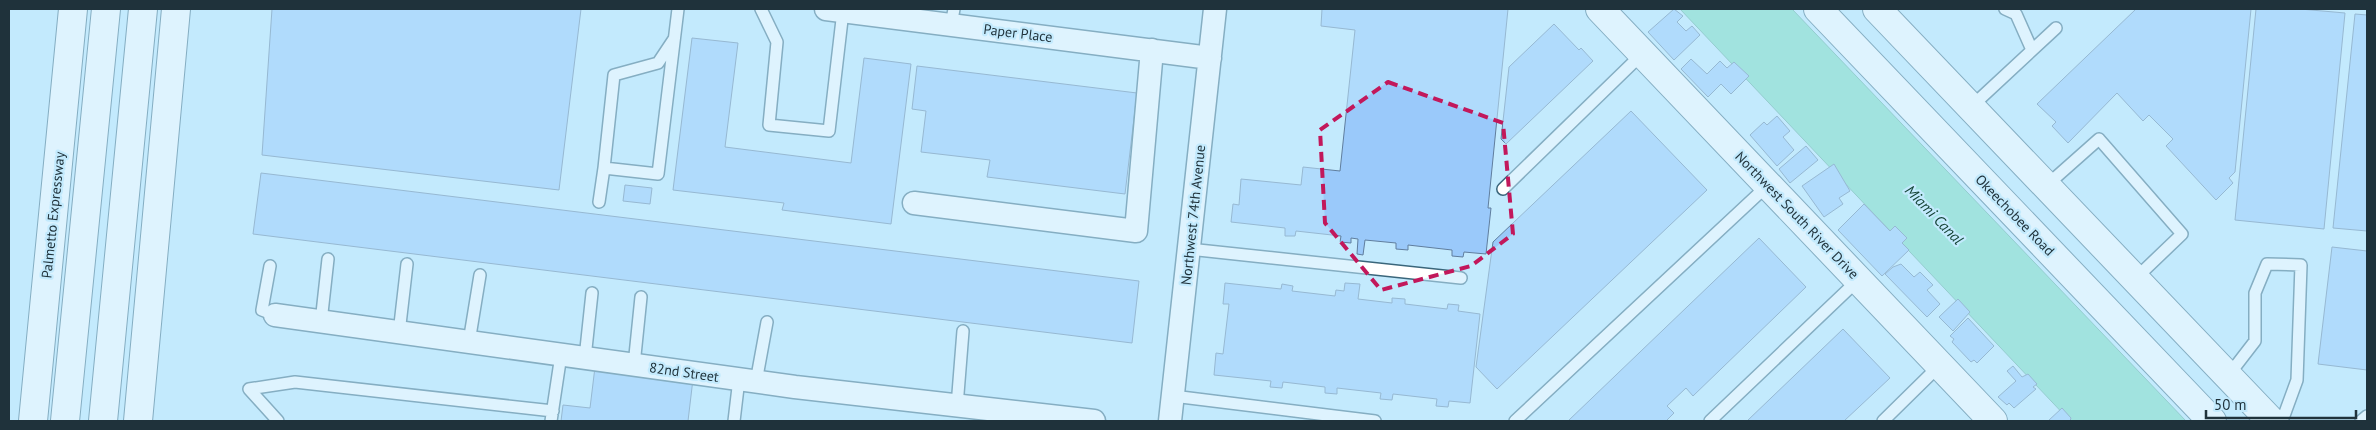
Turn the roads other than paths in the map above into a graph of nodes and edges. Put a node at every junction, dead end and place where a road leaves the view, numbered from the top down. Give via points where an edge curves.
1 (73, 9) edge
2 (106, 9) edge
3 (143, 9) edge
4 (176, 9) edge
5 (678, 9) edge
6 (761, 9) edge
7 (1215, 9) edge
8 (1600, 9) edge
9 (1818, 9) edge
10 (1877, 9) edge
11 (2005, 9) edge
12 (835, 10) edge
13 (866, 11) edge
14 (897, 13) edge
15 (953, 17) edge
16 (2056, 28) dead end
17 (674, 39) junction
18 (1152, 50) junction
19 (2032, 50) junction
20 (1643, 53) junction
21 (1210, 58) junction
22 (1970, 107) junction
23 (604, 168) junction
24 (1768, 185) junction
25 (2046, 186) junction
26 (1503, 189) dead end
27 (599, 202) dead end
28 (914, 203) dead end
29 (1189, 249) junction
30 (328, 259) dead end
31 (407, 264) dead end
32 (270, 266) dead end
33 (480, 275) dead end
34 (1461, 278) dead end
35 (2135, 279) junction
36 (1858, 280) junction
37 (592, 293) dead end
38 (641, 297) dead end
39 (275, 315) joint
40 (321, 322) junction
41 (766, 322) dead end
42 (963, 331) dead end
43 (399, 332) junction
44 (469, 342) junction
45 (561, 355) junction
46 (585, 358) junction
47 (634, 365) junction
48 (1940, 365) junction
49 (2228, 376) junction
50 (748, 380) junction
51 (1173, 396) junction
52 (957, 406) junction
53 (552, 416) edge
54 (103, 418) edge
55 (33, 421) edge
56 (65, 421) edge
57 (138, 421) edge
58 (278, 421) edge
59 (734, 421) edge
60 (1094, 421) edge
61 (1170, 421) edge
62 (1375, 421) edge
63 (1515, 421) edge
64 (1710, 421) edge
65 (1883, 421) edge
66 (1993, 421) edge
67 (2212, 421) edge
68 (2271, 421) edge
69 (2282, 421) edge

1 - 55 main road, Palmetto Expressway
2 - 56 main road
3 - 54 main road
4 - 57 main road
5 - 17 lane
6 - 12 lane via 777,42 769,125 829,131
7 - 21 street, Northwest 74th Avenue
8 - 20 main road, Northwest South River Drive
9 - 67 main road, Okeechobee Road
10 - 22 main road
11 - 19 lane via 2016,14
12 - 13 street, Paper Place
13 - 14 street, Paper Place
14 - 15 street, Paper Place
15 - 18 street, Paper Place
16 - 19 lane
17 - 23 lane via 658,64 614,76
17 - 23 lane via 658,174
18 - 21 street, Paper Place
18 - 28 street via 1136,231
19 - 22 lane
20 - 24 main road, Northwest South River Drive
20 - 26 lane
21 - 29 street, Northwest 74th Avenue
22 - 25 main road
23 - 27 lane
24 - 36 main road, Northwest South River Drive
24 - 63 lane
25 - 35 main road
25 - 35 lane via 2099,139 2182,234
29 - 34 lane
29 - 51 street, Northwest 74th Avenue
30 - 40 lane
31 - 43 lane
32 - 39 lane via 262,310
33 - 44 lane
35 - 49 main road
36 - 48 main road, Northwest South River Drive
36 - 64 lane
37 - 46 lane
38 - 47 lane
39 - 40 street, 82nd Street
40 - 43 street, 82nd Street
41 - 50 lane
42 - 52 lane
43 - 44 street, 82nd Street
44 - 45 street, 82nd Street
45 - 46 street, 82nd Street
45 - 53 lane
46 - 47 street, 82nd Street
47 - 50 street, 82nd Street
48 - 65 lane
48 - 66 main road, Northwest South River Drive
49 - 68 main road
49 - 69 lane via 2255,341 2255,293 2267,264 2301,265 2298,380
50 - 52 street, 82nd Street
50 - 59 lane
51 - 61 street, Northwest 74th Avenue
51 - 62 lane
52 - 60 street, 82nd Street
53 - 58 lane via 296,382 249,389

